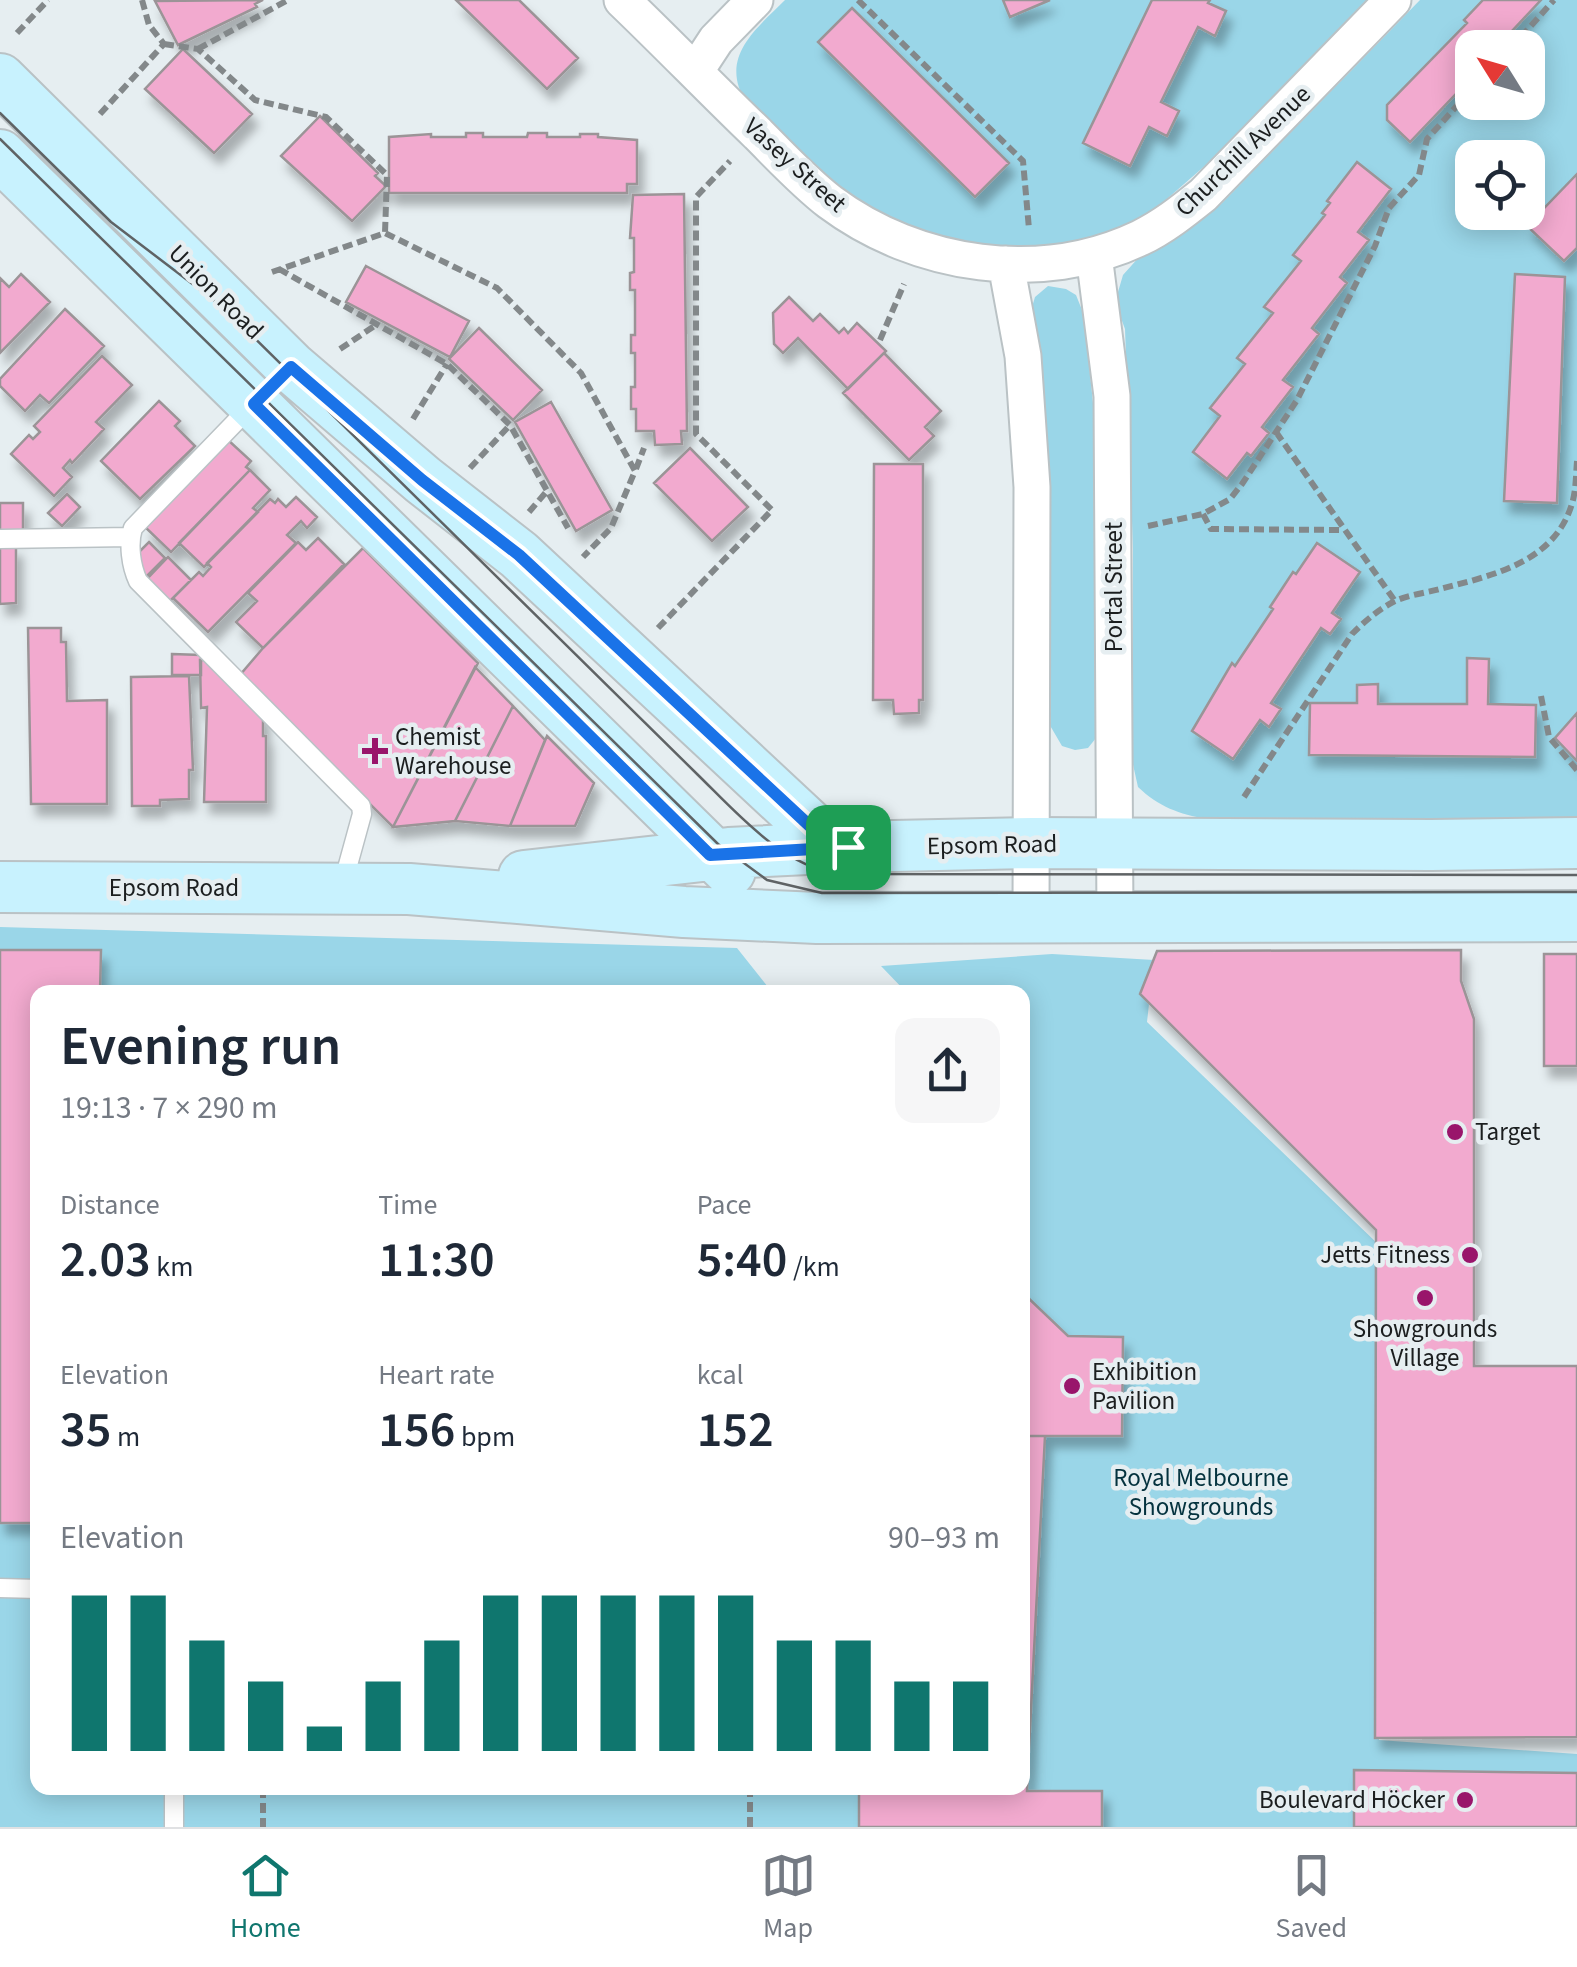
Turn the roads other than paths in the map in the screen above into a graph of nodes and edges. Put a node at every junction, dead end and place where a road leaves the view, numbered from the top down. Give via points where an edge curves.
1 (622, 0) edge
2 (755, 0) edge
3 (1394, 0) edge
4 (695, 72) junction
5 (0, 79) edge
6 (54, 132) junction
7 (5, 170) edge
8 (1094, 255) junction
9 (1006, 264) junction
10 (291, 367) junction
11 (254, 404) junction
12 (0, 538) edge
13 (130, 538) junction
14 (1033, 843) junction
15 (1577, 843) edge
16 (1116, 845) junction
17 (848, 847) junction
18 (710, 855) junction
19 (0, 887) edge
20 (342, 888) junction
21 (409, 889) junction
22 (1577, 916) edge
23 (833, 917) junction
24 (1115, 919) junction
25 (1030, 920) junction
26 (0, 1588) edge
27 (30, 1589) edge
28 (174, 1795) edge
29 (174, 1827) edge

1 - 4 street, Vasey Street
2 - 4 street
3 - 8 street, Churchill Avenue via 1203,195 1139,238
4 - 9 street, Vasey Street via 832,204 900,242 947,257
5 - 6 main road, Union Road
6 - 7 main road
6 - 10 main road, Union Road
7 - 11 main road, Union Road
8 - 9 street, Churchill Avenue
8 - 16 street, Portal Street via 1112,396
9 - 14 street via 1029,415
10 - 11 main road
10 - 17 main road, Union Road via 553,585 812,828
11 - 13 lane
11 - 18 main road, Union Road
12 - 13 lane
13 - 20 lane via 138,581 361,806
14 - 16 main road, Epsom Road
14 - 17 main road, Epsom Road
14 - 25 street
15 - 16 main road, Epsom Road
16 - 24 street, Portal Street
17 - 18 main road, Epsom Road
18 - 21 main road, Epsom Road
18 - 23 main road, Union Road via 769,898
19 - 20 main road, Epsom Road
20 - 21 main road, Epsom Road
21 - 23 main road, Epsom Road
22 - 24 main road, Epsom Road
23 - 25 main road, Epsom Road
24 - 25 main road, Epsom Road
26 - 27 lane
28 - 29 lane

